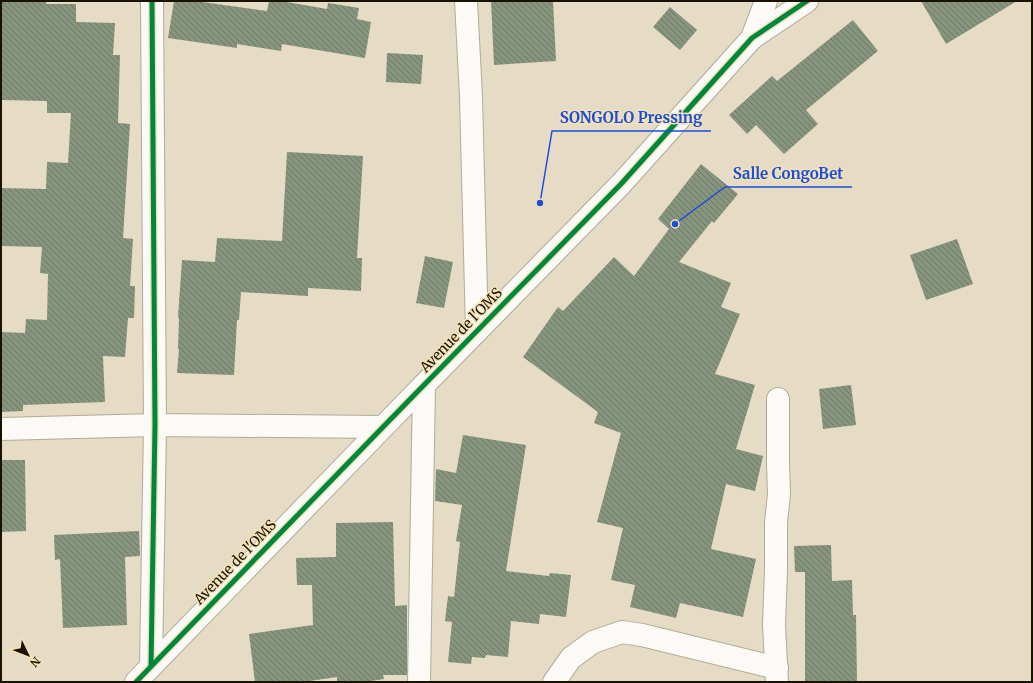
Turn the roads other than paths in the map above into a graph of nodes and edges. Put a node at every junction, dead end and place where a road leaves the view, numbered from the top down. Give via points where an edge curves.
1 (152, 1) edge
2 (466, 1) edge
3 (766, 1) edge
4 (807, 1) edge
5 (752, 38) junction
6 (477, 331) junction
7 (424, 385) junction
8 (778, 399) dead end
9 (155, 425) junction
10 (383, 427) junction
11 (1, 429) edge
12 (151, 666) junction
13 (777, 675) edge
14 (136, 682) edge
15 (419, 682) edge
16 (554, 682) edge

1 - 9 street
2 - 6 street
3 - 5 street
4 - 5 street, Avenue de l'OMS
5 - 6 street, Avenue de l'OMS via 621,184
6 - 7 street, Avenue de l'OMS
7 - 10 street, Avenue de l'OMS
7 - 15 street
8 - 13 street via 774,625
9 - 10 street
9 - 11 street
9 - 12 street
10 - 12 street, Avenue de l'OMS
12 - 14 street, Avenue de l'OMS
13 - 16 street via 642,635 622,632 593,642 571,658

